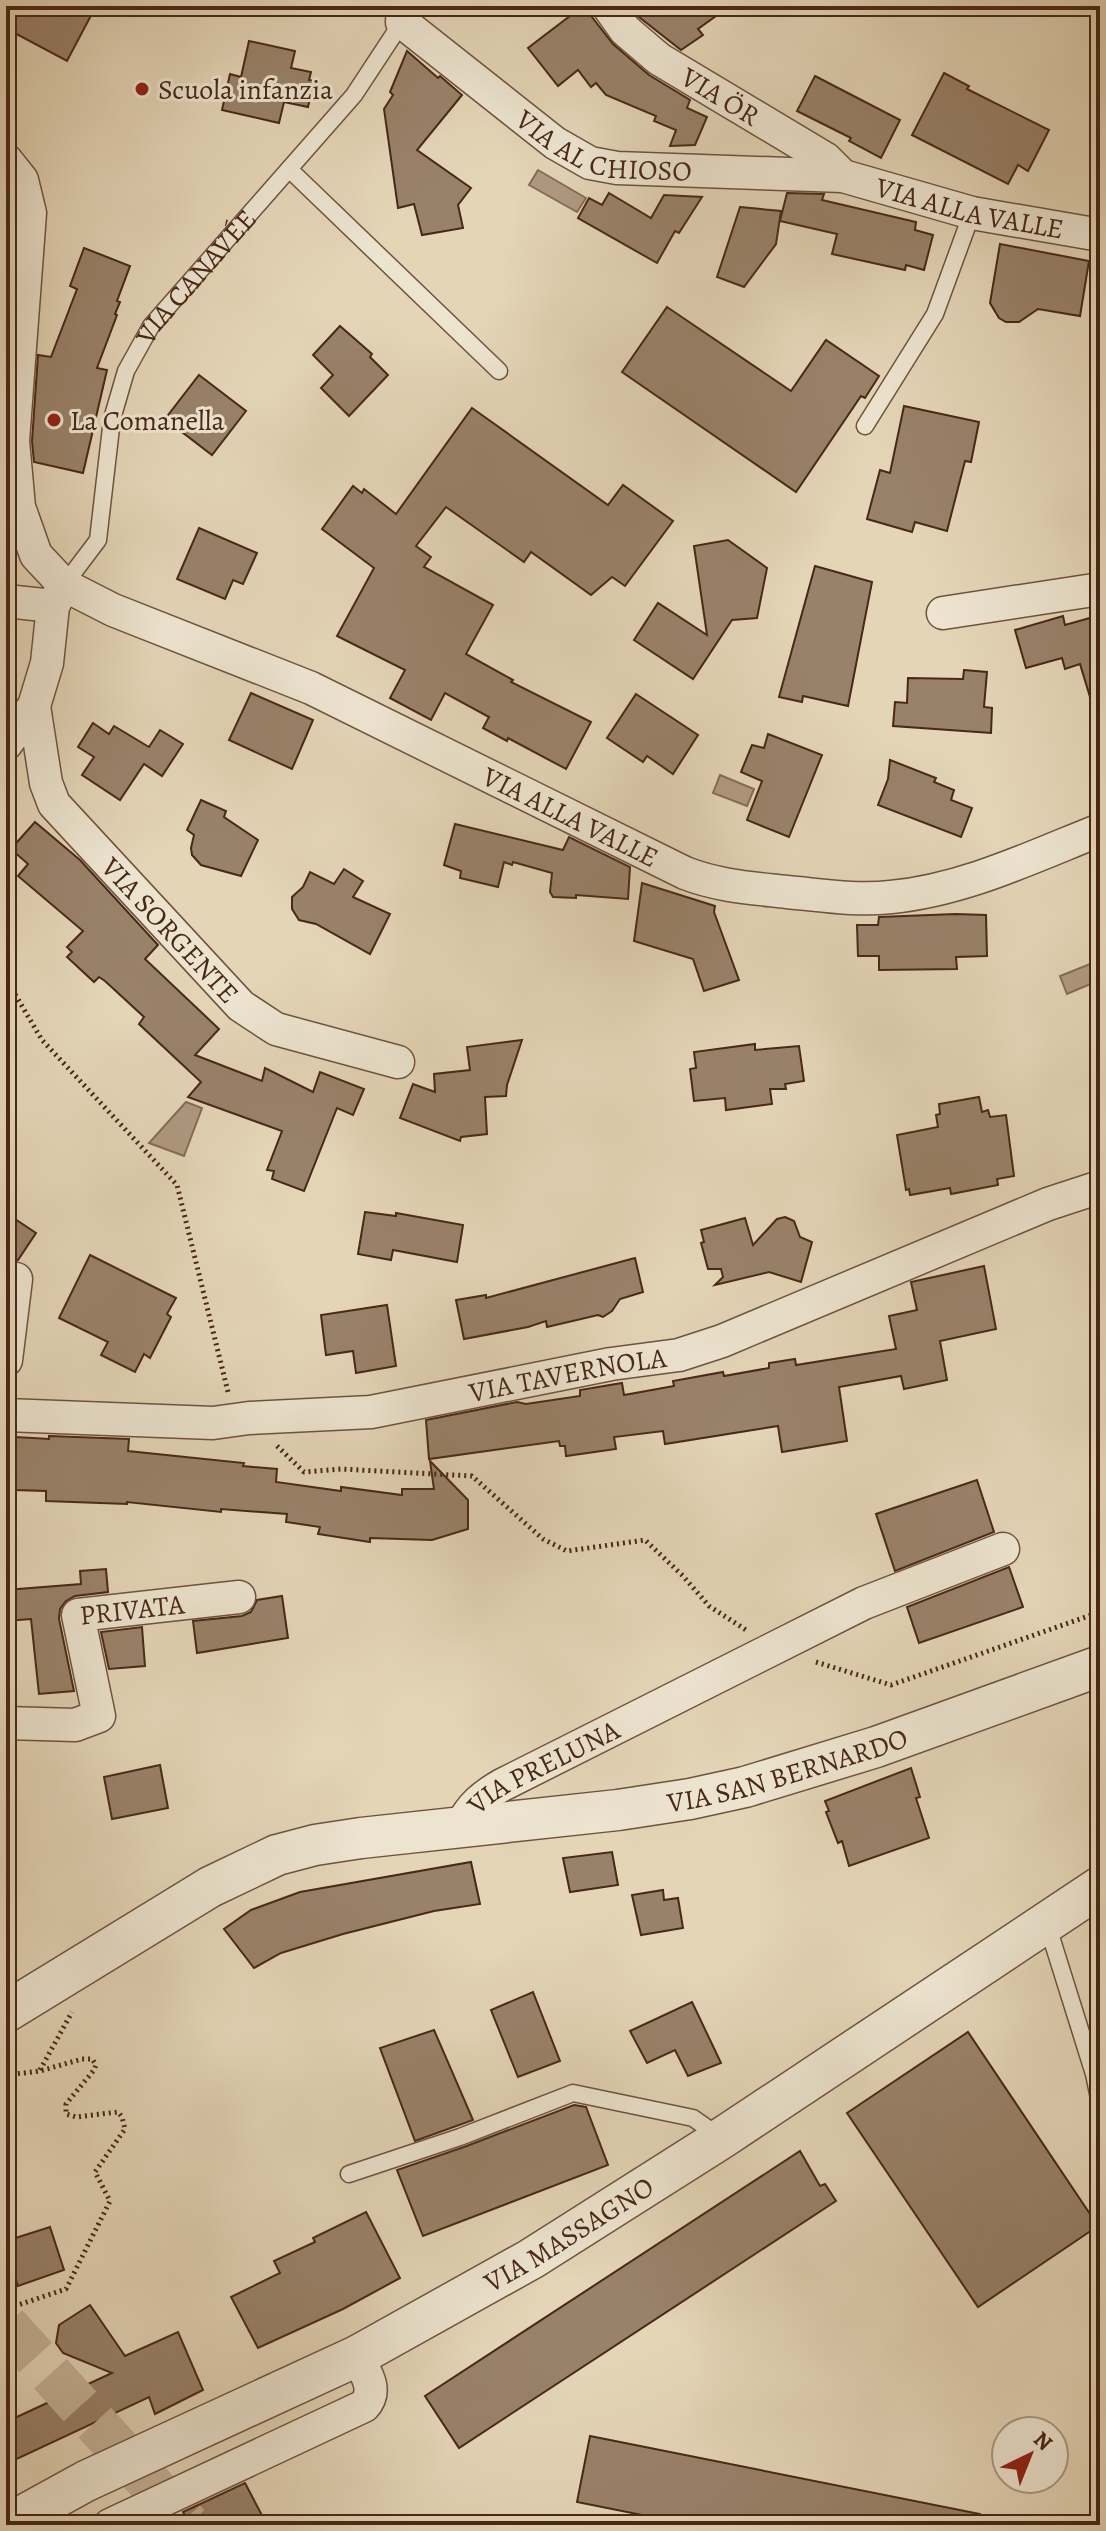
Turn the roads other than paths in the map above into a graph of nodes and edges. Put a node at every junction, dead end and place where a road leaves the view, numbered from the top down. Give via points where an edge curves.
1 (608, 6) edge
2 (403, 14) edge
3 (6, 160) edge
4 (289, 169) junction
5 (843, 176) junction
6 (972, 213) junction
7 (1100, 235) edge
8 (499, 371) dead end
9 (865, 426) dead end
10 (12, 500) edge
11 (1100, 589) edge
12 (59, 595) junction
13 (6, 601) edge
14 (943, 613) dead end
15 (34, 706) junction
16 (6, 744) edge
17 (1100, 830) edge
18 (398, 1062) dead end
19 (1100, 1187) edge
20 (16, 1279) dead end
21 (6, 1360) edge
22 (6, 1415) edge
23 (1003, 1549) dead end
24 (239, 1597) dead end
25 (1100, 1666) edge
26 (6, 1723) edge
27 (461, 1826) junction
28 (1100, 1887) edge
29 (1047, 1923) junction
30 (6, 2012) edge
31 (1100, 2103) edge
32 (722, 2138) junction
33 (349, 2174) dead end
34 (357, 2356) junction
35 (1100, 2496) edge
36 (6, 2525) edge
37 (110, 2525) edge
38 (1098, 2525) edge

1 - 5 street, VIA ÖR via 625,30 659,59 826,159
2 - 4 lane, VIA CANAVÉE via 354,95
2 - 5 street, VIA AL CHIOSO via 532,126 590,163
3 - 10 street via 22,180 30,213
4 - 8 lane
4 - 12 lane, VIA CANAVÉE via 151,326 126,371 112,419 98,540
5 - 6 street, VIA ALLA VALLE
6 - 7 street, VIA ALLA VALLE
6 - 9 lane via 935,314
10 - 12 street
11 - 14 street
12 - 13 street
12 - 15 street
12 - 17 street, VIA ALLA VALLE via 113,610 311,688 685,873 720,885 889,898 996,872
15 - 16 street
15 - 18 street, VIA SORGENTE via 54,804 241,1006 276,1029
19 - 22 street, VIA TAVERNOLA via 679,1355 371,1412 213,1423
20 - 21 street
23 - 27 street, VIA PRELUNA via 864,1603 502,1785 481,1797
24 - 26 street, PRIVATA via 78,1615 99,1716 75,1725
25 - 27 street, VIA SAN BERNARDO via 876,1747 745,1787 618,1810
27 - 30 street, VIA PRELUNA via 277,1855 210,1887
28 - 29 street, VIA MASSAGNO
29 - 31 lane
29 - 32 street, VIA MASSAGNO
32 - 33 lane via 693,2118 573,2093
32 - 34 street, VIA MASSAGNO via 531,2259
34 - 36 street, VIA MASSAGNO via 86,2481
34 - 37 street via 370,2382 370,2400 364,2406
35 - 38 lane

